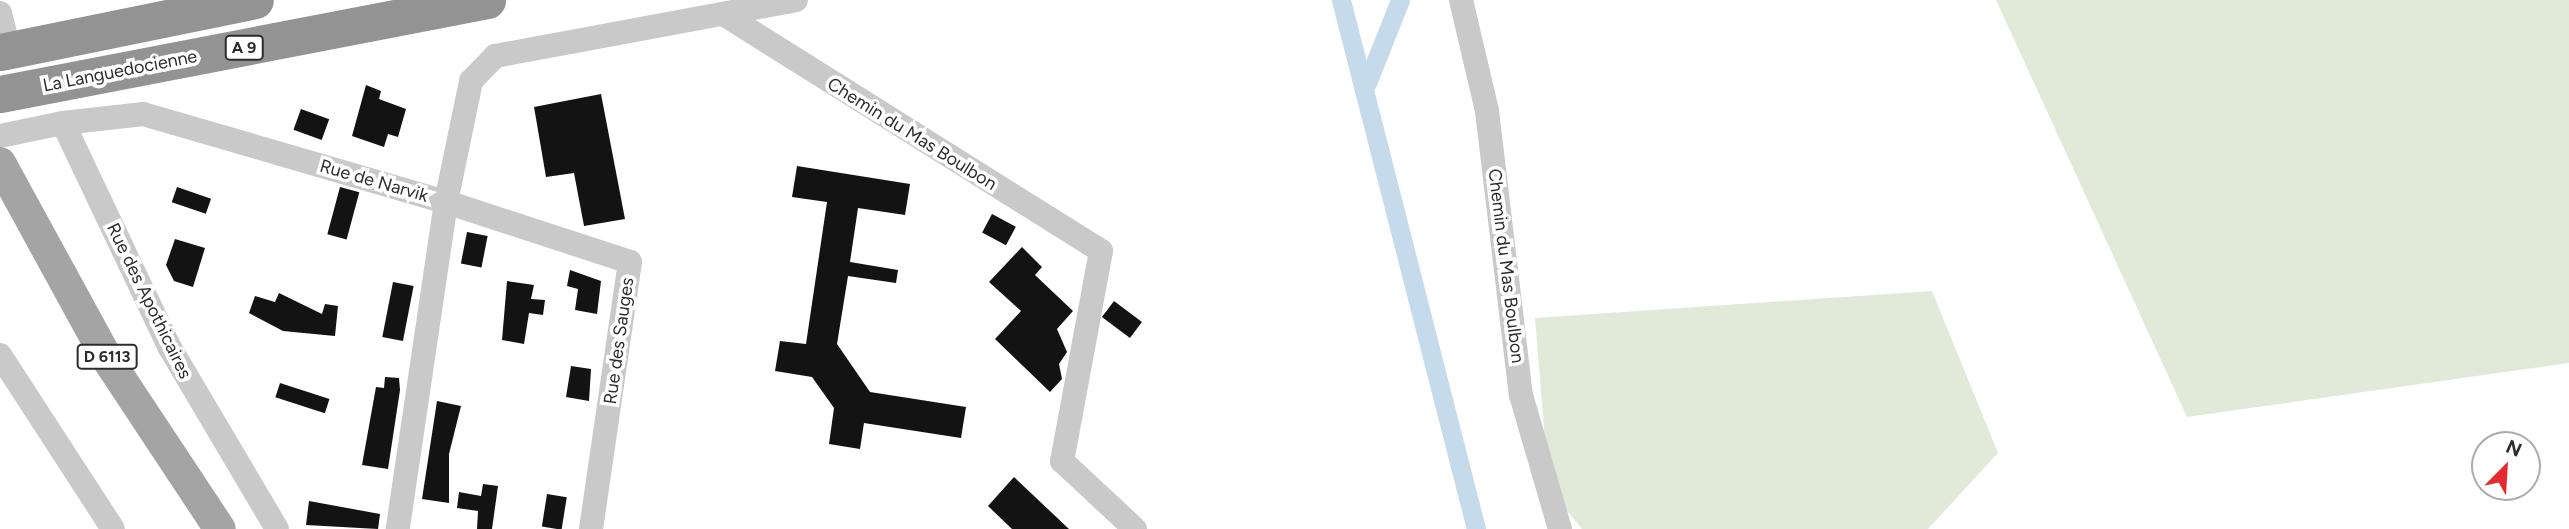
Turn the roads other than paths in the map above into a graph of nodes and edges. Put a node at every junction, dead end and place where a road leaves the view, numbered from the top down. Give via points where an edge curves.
1 (255, 0) edge
2 (487, 0) edge
3 (796, 0) edge
4 (1461, 0) edge
5 (0, 13) edge
6 (724, 15) junction
7 (4, 51) edge
8 (0, 94) edge
9 (63, 124) junction
10 (0, 136) edge
11 (2, 182) edge
12 (446, 202) junction
13 (0, 355) edge
14 (113, 529) edge
15 (194, 529) edge
16 (220, 529) edge
17 (277, 529) edge
18 (398, 529) edge
19 (591, 529) edge
20 (1135, 529) edge
21 (1560, 529) edge

1 - 7 highway
2 - 8 highway, La Languedocienne / A 9
3 - 6 street
4 - 21 street, Chemin du Mas Boulbon via 1487,111 1521,394
5 - 7 street
6 - 12 street via 495,56 471,82 460,109
6 - 20 street, Chemin du Mas Boulbon via 1101,251 1062,461
9 - 10 street
9 - 12 street, Rue de Narvik via 143,114
9 - 17 street, Rue des Apothicaires via 170,348
11 - 15 main road, D 6113 via 60,315
11 - 16 main road, D 6113 via 106,357
12 - 18 street, Rue de Narvik
12 - 19 street, Rue des Sauges via 630,262
13 - 14 street

